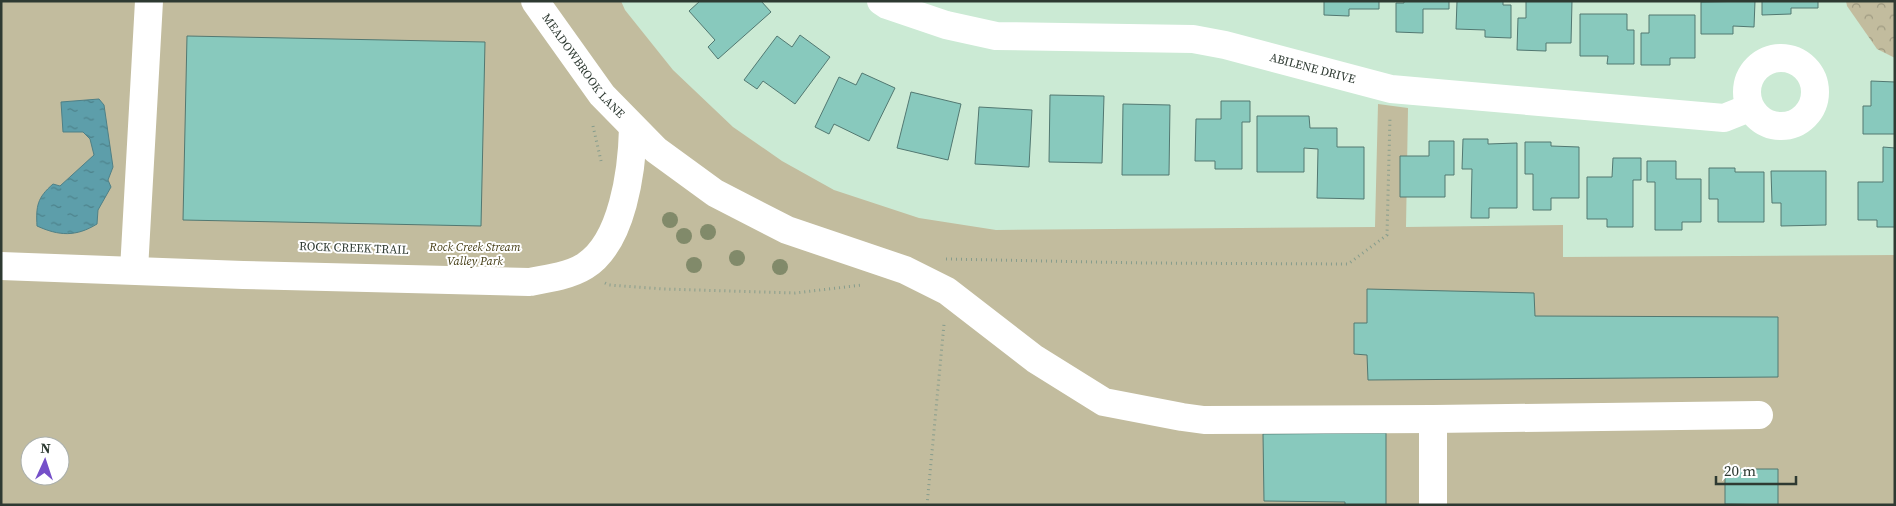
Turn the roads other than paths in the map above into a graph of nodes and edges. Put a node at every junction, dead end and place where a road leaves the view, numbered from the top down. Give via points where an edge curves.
1 (150, 1) edge
2 (535, 1) edge
3 (881, 1) edge
4 (1749, 108) dead end
5 (633, 128) junction
6 (1, 266) edge
7 (134, 270) junction
8 (1759, 415) dead end
9 (1433, 420) junction
10 (1433, 505) edge

1 - 7 street
2 - 5 street, MEADOWBROOK LANE via 602,95
3 - 4 street, ABILENE DRIVE via 946,25 996,36 1193,39 1391,89 1724,118
5 - 7 street via 626,192 614,229 598,255 584,267 558,277 529,282
5 - 9 street, MEADOWBROOK LANE via 656,150 715,193 787,230 905,270 947,291 1035,359 1104,402 1204,420
6 - 7 street
8 - 9 street, MEADOWBROOK LANE
9 - 10 street

